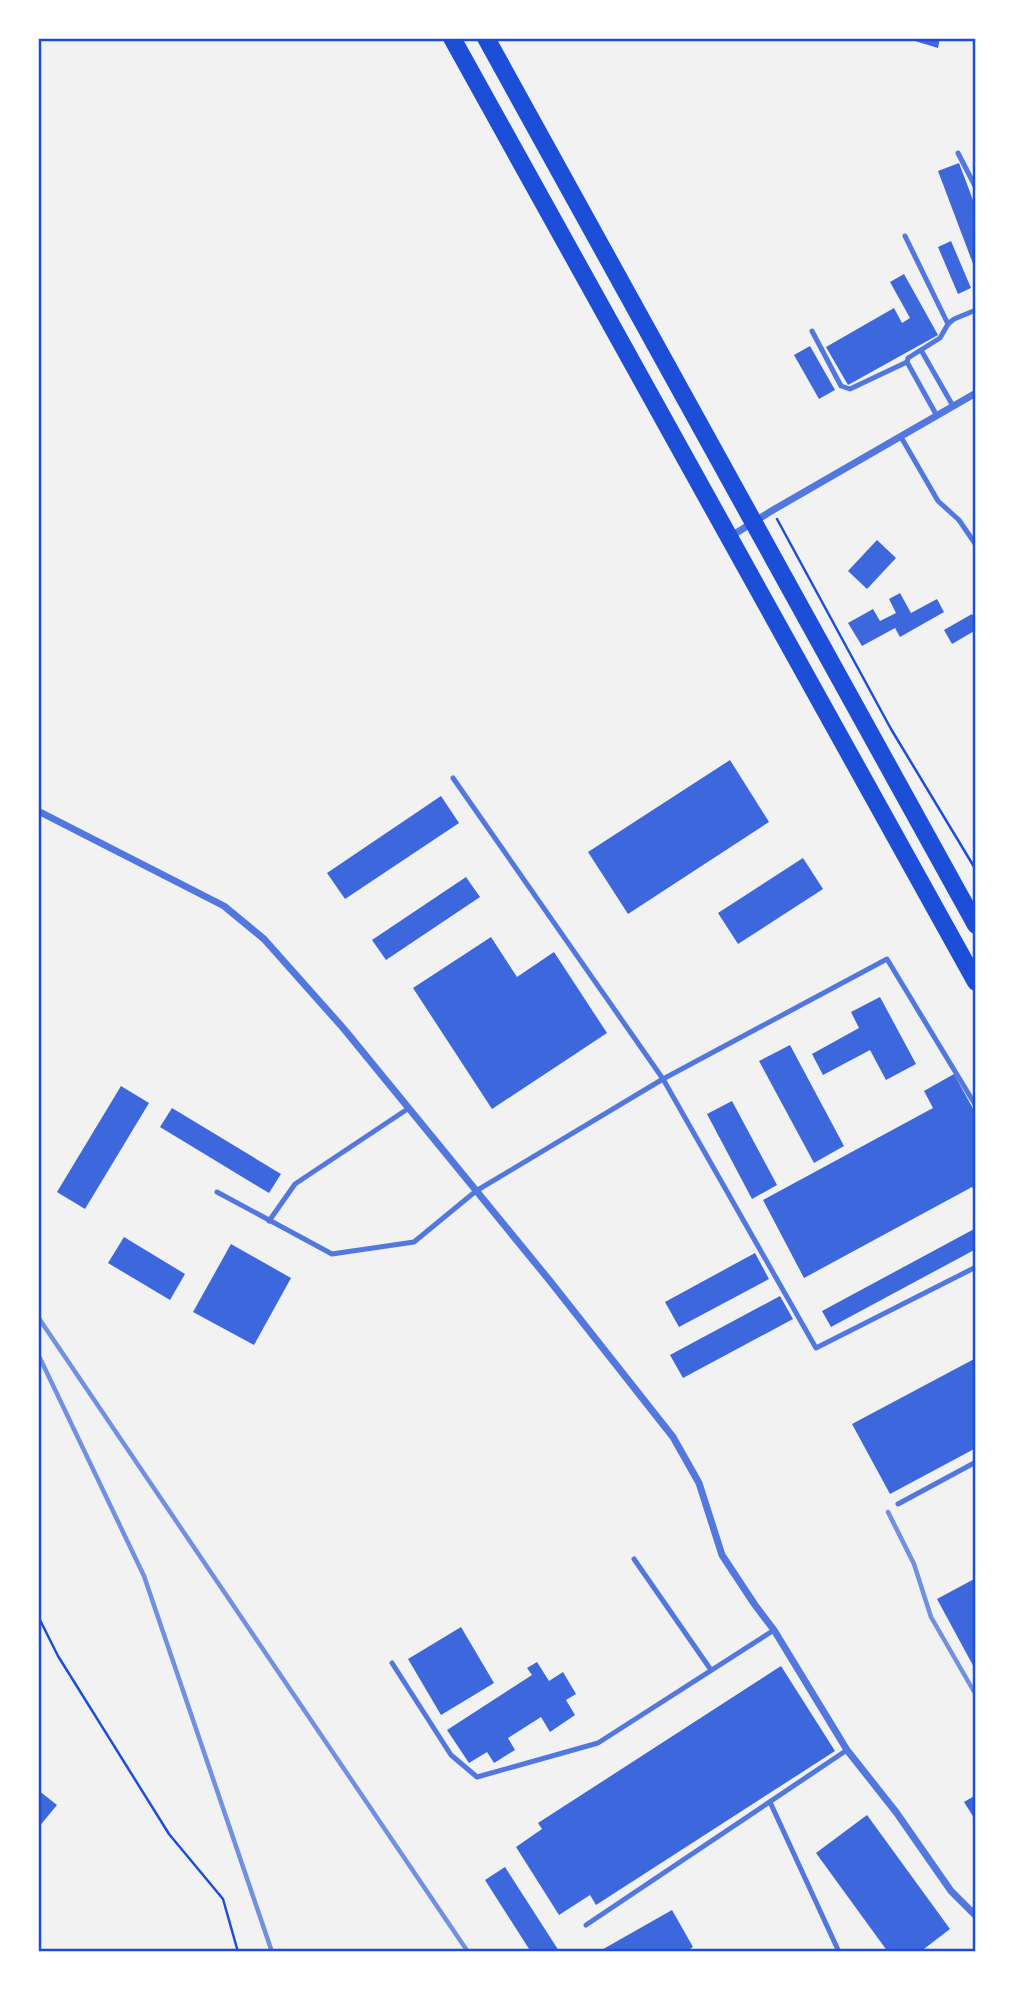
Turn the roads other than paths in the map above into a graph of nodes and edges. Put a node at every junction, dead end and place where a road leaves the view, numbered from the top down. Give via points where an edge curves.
1 (452, 38) edge
2 (486, 38) edge
3 (958, 153) dead end
4 (975, 188) edge
5 (905, 236) dead end
6 (975, 310) edge
7 (948, 324) junction
8 (812, 331) dead end
9 (921, 350) junction
10 (907, 362) junction
11 (975, 393) edge
12 (953, 406) junction
13 (937, 416) junction
14 (901, 437) junction
15 (752, 523) junction
16 (728, 538) junction
17 (975, 545) edge
18 (453, 778) dead end
19 (38, 811) edge
20 (975, 925) edge
21 (975, 982) edge
22 (663, 1079) junction
23 (975, 1106) edge
24 (409, 1108) junction
25 (476, 1191) junction
26 (217, 1192) dead end
27 (270, 1221) junction
28 (975, 1267) edge
29 (975, 1462) edge
30 (898, 1504) dead end
31 (634, 1559) dead end
32 (774, 1630) junction
33 (392, 1662) dead end
34 (711, 1670) junction
35 (847, 1750) junction
36 (770, 1802) junction
37 (975, 1916) edge
38 (586, 1924) dead end
39 (839, 1951) edge

1 - 16 highway
2 - 15 highway
3 - 4 lane
5 - 7 lane
6 - 7 lane
7 - 9 lane via 940,338
8 - 10 lane via 841,386 850,389
9 - 10 lane
9 - 12 lane
10 - 13 lane
11 - 12 street
12 - 13 street
13 - 14 street
14 - 15 street
14 - 17 lane via 938,501 959,520
15 - 16 street
15 - 20 highway
16 - 21 highway
18 - 22 lane
19 - 24 street via 224,906 264,939
22 - 23 lane via 887,960
22 - 25 lane
22 - 28 lane via 816,1348
24 - 25 street
24 - 27 lane via 295,1184
25 - 27 lane via 414,1242 332,1254
25 - 32 street via 673,1437 699,1483 722,1555
26 - 27 lane
29 - 30 lane
31 - 34 lane
32 - 34 lane
32 - 35 street
33 - 34 lane via 451,1755 477,1777 598,1743
35 - 36 lane
35 - 37 street via 951,1891
36 - 38 lane
36 - 39 lane

